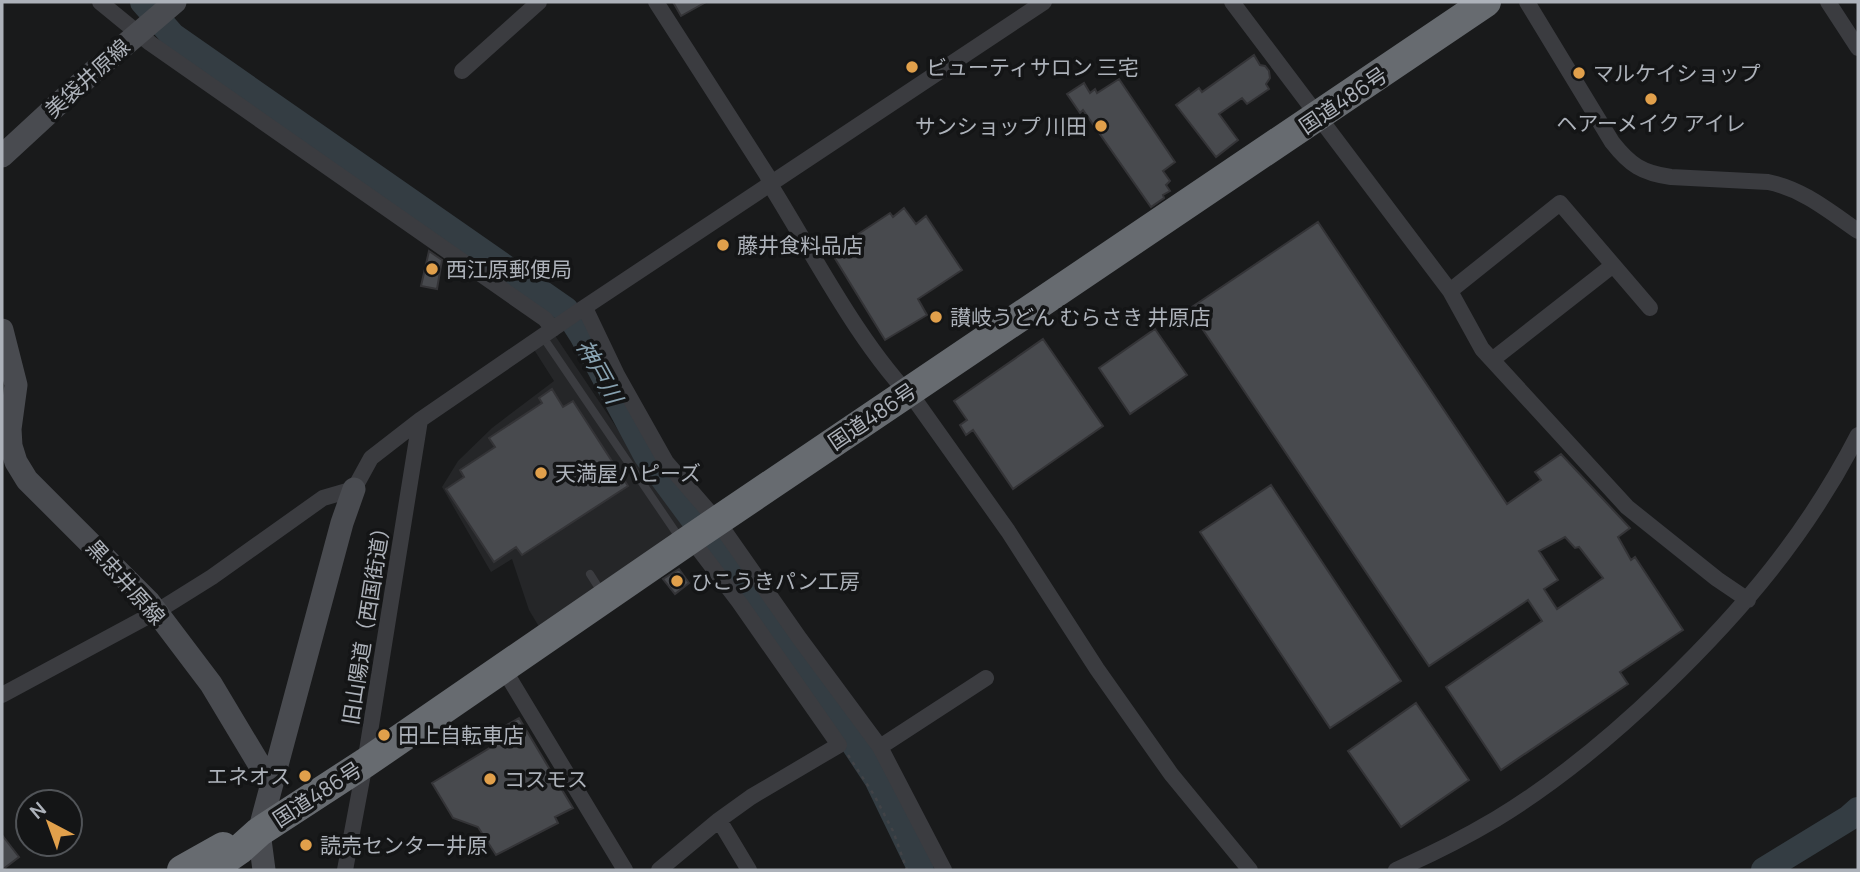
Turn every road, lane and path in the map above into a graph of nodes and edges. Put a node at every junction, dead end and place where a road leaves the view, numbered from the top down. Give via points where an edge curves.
1 (100, 2) edge
2 (538, 2) edge
3 (656, 2) edge
4 (1045, 2) edge
5 (1232, 2) edge
6 (1486, 2) edge
7 (1527, 2) edge
8 (1828, 2) edge
9 (172, 4) edge
10 (142, 29) junction
11 (1858, 48) edge
12 (462, 71) dead end
13 (1319, 117) junction
14 (2, 156) edge
15 (771, 183) junction
16 (1858, 231) edge
17 (1612, 266) junction
18 (1450, 291) junction
19 (1650, 308) dead end
20 (582, 310) junction
21 (2, 330) edge
22 (552, 330) junction
23 (1492, 360) junction
24 (907, 393) junction
25 (420, 420) junction
26 (1858, 435) edge
27 (354, 489) junction
28 (700, 534) junction
29 (1748, 600) junction
30 (156, 612) junction
31 (503, 668) junction
32 (986, 678) dead end
33 (2, 695) edge
34 (839, 745) junction
35 (880, 747) junction
36 (365, 763) junction
37 (271, 784) junction
38 (719, 820) junction
39 (259, 832) junction
40 (182, 870) edge
41 (210, 870) edge
42 (264, 870) edge
43 (345, 870) edge
44 (625, 870) edge
45 (659, 870) edge
46 (749, 870) edge
47 (907, 870) edge
48 (944, 870) edge
49 (1250, 870) edge
50 (1396, 870) edge

1 - 10 street
2 - 12 street
3 - 15 street
4 - 15 street
5 - 13 street
6 - 13 highway, 国道486号
7 - 16 street via 1612,142 1638,169 1671,177 1783,185 1798,190
8 - 11 street
9 - 10 main road, 美袋井原線
10 - 14 main road, 美袋井原線
10 - 22 street via 545,319
13 - 18 street
13 - 24 highway, 国道486号
15 - 20 street
15 - 24 street via 861,331
17 - 18 street via 1560,203
17 - 19 street
17 - 23 street
18 - 23 street
20 - 22 street
20 - 28 street
21 - 30 main road, 黒忠井原線 via 16,386 10,429 16,462 27,480
22 - 25 street
22 - 28 lane
23 - 29 street via 1627,507
24 - 28 highway, 国道486号
24 - 49 street via 1008,531 1171,774
25 - 27 street via 372,458
25 - 36 street, 旧山陽道（西国街道）
26 - 29 street via 1809,519
27 - 30 street via 323,498
27 - 37 main road
28 - 31 highway, 国道486号 via 598,586
28 - 34 street via 739,602
28 - 35 street via 800,639
29 - 50 street via 1639,710 1581,759 1498,818
30 - 33 street
30 - 37 main road, 黒忠井原線 via 211,684
31 - 36 highway, 国道486号
31 - 44 street
32 - 35 street
34 - 38 street
34 - 47 path via 874,794
35 - 48 street
36 - 39 highway, 国道486号
36 - 43 street, 旧山陽道（西国街道）
37 - 39 main road
38 - 45 street
38 - 46 street
39 - 40 highway, 国道486号
39 - 41 highway, 国道486号
39 - 42 main road

